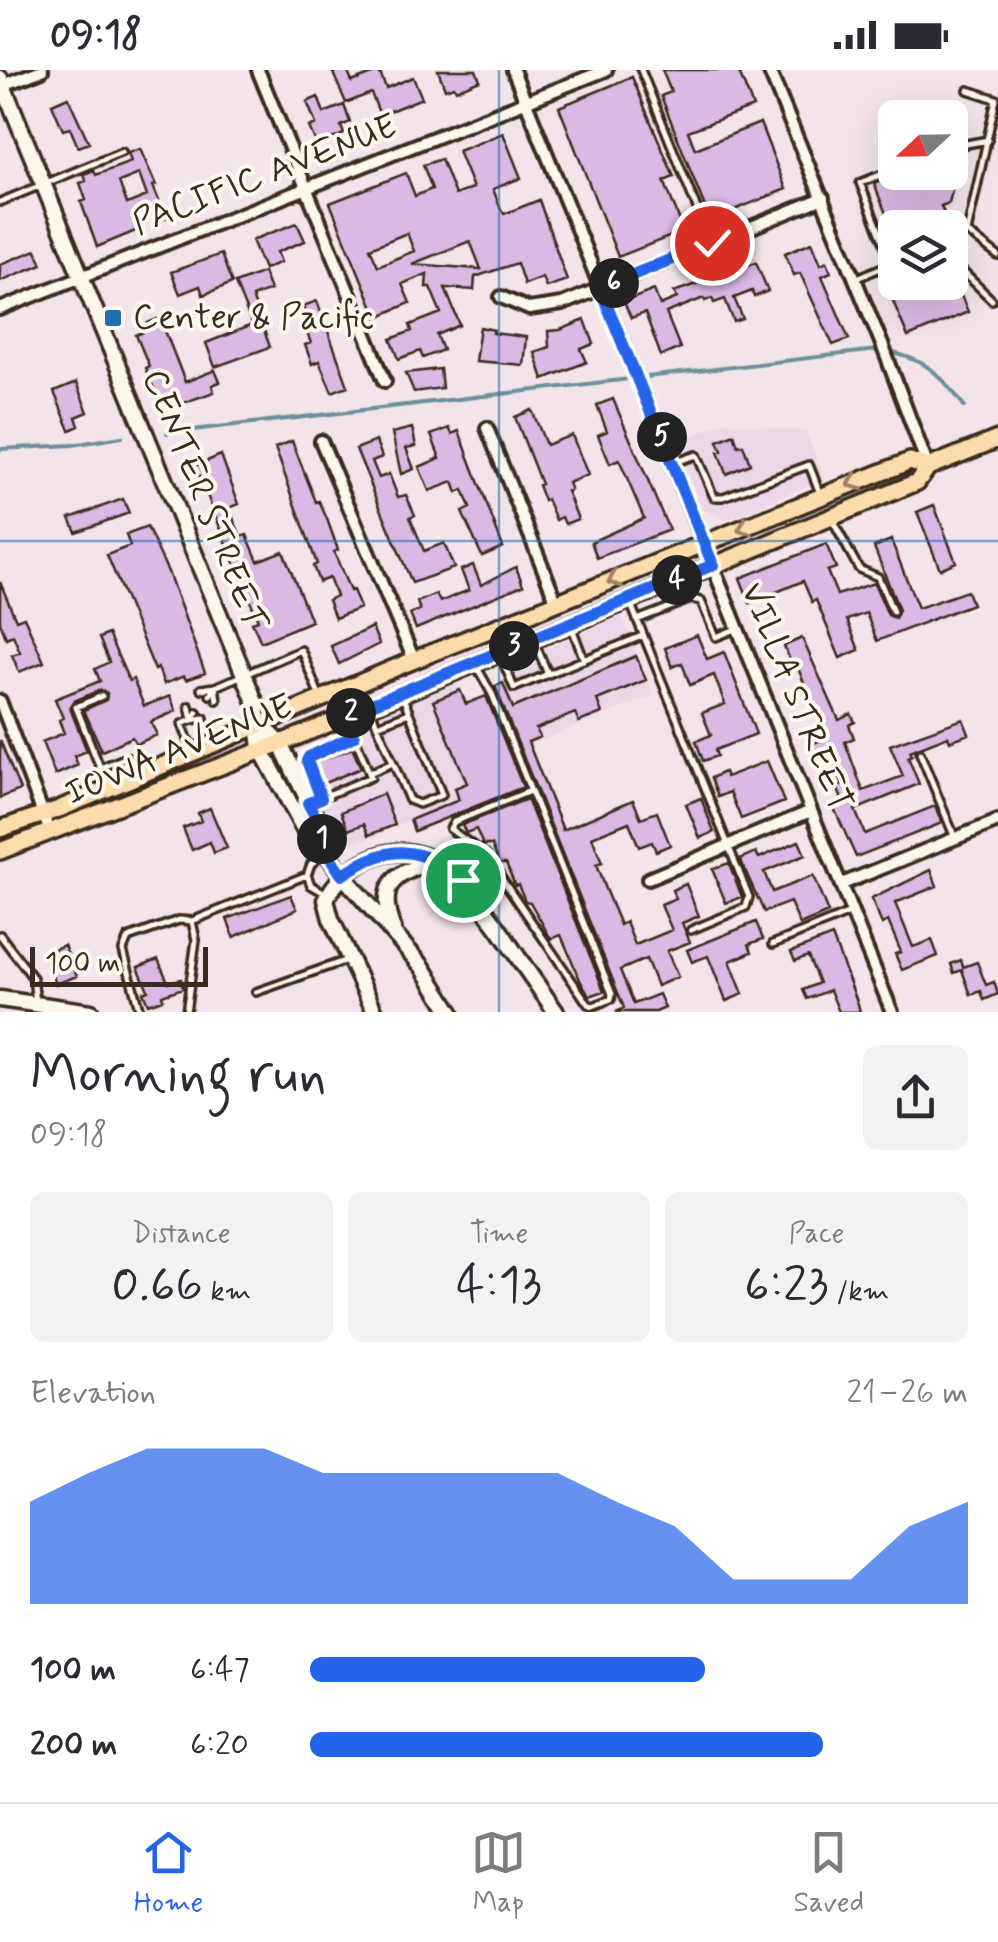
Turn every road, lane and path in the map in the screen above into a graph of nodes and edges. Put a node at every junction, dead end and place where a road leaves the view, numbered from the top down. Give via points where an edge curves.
1 (42, 70) edge
2 (258, 70) edge
3 (512, 70) edge
4 (606, 70) edge
5 (641, 70) edge
6 (769, 70) edge
7 (1, 83) edge
8 (968, 90) dead end
9 (997, 99) edge
10 (526, 103) junction
11 (988, 140) junction
12 (968, 144) edge
13 (122, 152) dead end
14 (878, 175) edge
15 (44, 184) junction
16 (306, 189) junction
17 (823, 198) junction
18 (0, 202) edge
19 (878, 225) edge
20 (968, 228) edge
21 (968, 233) edge
22 (712, 243) junction
23 (998, 256) edge
24 (878, 269) edge
25 (80, 275) junction
26 (968, 277) edge
27 (855, 278) junction
28 (600, 288) junction
29 (501, 297) dead end
30 (992, 300) dead end
31 (0, 309) edge
32 (385, 382) dead end
33 (486, 428) dead end
34 (993, 440) edge
35 (321, 441) dead end
36 (672, 463) junction
37 (928, 467) junction
38 (822, 496) junction
39 (830, 517) junction
40 (705, 544) junction
41 (713, 565) junction
42 (628, 600) junction
43 (558, 603) junction
44 (892, 612) dead end
45 (637, 620) junction
46 (570, 623) junction
47 (738, 628) junction
48 (643, 636) junction
49 (533, 638) junction
50 (499, 652) junction
51 (414, 660) junction
52 (584, 660) junction
53 (474, 662) junction
54 (243, 674) junction
55 (548, 674) junction
56 (215, 686) junction
57 (201, 689) dead end
58 (400, 692) junction
59 (210, 695) dead end
60 (102, 696) dead end
61 (321, 698) junction
62 (217, 700) dead end
63 (0, 701) edge
64 (369, 705) junction
65 (188, 706) dead end
66 (197, 712) dead end
67 (409, 713) junction
68 (345, 715) junction
69 (204, 718) dead end
70 (192, 720) junction
71 (260, 723) junction
72 (378, 726) junction
73 (354, 736) junction
74 (280, 743) junction
75 (261, 749) junction
76 (193, 752) junction
77 (920, 752) dead end
78 (127, 757) dead end
79 (393, 763) junction
80 (100, 768) junction
81 (369, 772) junction
82 (108, 788) junction
83 (530, 791) junction
84 (314, 800) junction
85 (811, 811) junction
86 (44, 813) junction
87 (998, 821) edge
88 (0, 829) edge
89 (50, 832) junction
90 (955, 838) junction
91 (730, 846) junction
92 (325, 850) junction
93 (0, 851) edge
94 (436, 861) junction
95 (307, 874) junction
96 (342, 875) junction
97 (648, 879) dead end
98 (842, 884) junction
99 (328, 894) junction
100 (853, 912) junction
101 (192, 921) junction
102 (691, 930) dead end
103 (0, 935) edge
104 (397, 939) junction
105 (773, 944) dead end
106 (350, 959) junction
107 (256, 992) dead end
108 (0, 999) edge
109 (36, 1004) junction
110 (552, 1010) edge
111 (91, 1012) edge
112 (140, 1012) edge
113 (186, 1012) edge
114 (375, 1012) edge
115 (451, 1012) edge
116 (892, 1012) edge

1 - 7 street
2 - 16 street
3 - 10 street, VILLA STREET
4 - 10 street, PACIFIC AVENUE
5 - 22 lane
6 - 17 street
7 - 15 main road, CENTER STREET
8 - 9 lane
9 - 11 lane
10 - 16 street, PACIFIC AVENUE
10 - 28 street, VILLA STREET
11 - 12 lane
11 - 20 lane
13 - 15 lane
14 - 19 lane via 860,182
15 - 18 lane
15 - 25 main road, CENTER STREET
16 - 25 street, PACIFIC AVENUE
16 - 32 street
17 - 22 street
17 - 27 street
21 - 23 lane
22 - 28 street
24 - 27 lane
25 - 31 street, PACIFIC AVENUE
25 - 54 main road, CENTER STREET
26 - 30 lane
27 - 37 street
28 - 29 street via 545,309 528,310
28 - 36 street, VILLA STREET
33 - 43 street
34 - 37 main road, IOWA AVENUE
35 - 51 street
36 - 38 lane via 696,456 714,497 809,466
36 - 40 street, VILLA STREET
37 -> 38 main road, IOWA AVENUE via 910,461
37 - 39 main road, IOWA AVENUE via 917,482
38 -> 40 main road, IOWA AVENUE
39 - 41 main road, IOWA AVENUE
39 - 44 lane via 859,569 878,577
40 - 41 street, VILLA STREET
40 -> 43 main road, IOWA AVENUE
41 - 42 main road, IOWA AVENUE
41 - 47 street, VILLA STREET
42 - 45 lane
42 - 46 main road, IOWA AVENUE
43 - 51 main road, IOWA AVENUE
45 - 47 lane via 692,599 702,602 716,636
45 - 48 lane
46 - 49 main road, IOWA AVENUE
46 - 52 lane
47 - 85 street, VILLA STREET
48 - 52 lane
48 - 91 lane
49 - 50 main road, IOWA AVENUE
49 - 55 lane
50 - 53 main road, IOWA AVENUE
50 - 55 lane via 514,688
51 - 61 main road, IOWA AVENUE
52 - 55 lane
53 - 58 main road, IOWA AVENUE
53 - 83 lane
54 - 56 lane
54 - 61 lane via 301,650
54 - 71 main road, CENTER STREET
56 - 57 lane
56 - 59 lane
56 - 62 lane
58 - 64 main road, IOWA AVENUE
58 - 67 lane
60 - 80 lane via 76,707
61 - 71 main road, IOWA AVENUE
63 - 86 street
64 - 68 main road, IOWA AVENUE
64 - 72 lane
65 - 70 lane
66 - 70 lane
67 - 72 lane
67 - 79 lane via 442,795 419,804 408,800
68 - 73 lane
68 - 74 main road, IOWA AVENUE
69 - 70 lane
70 - 76 lane via 182,724
71 - 74 main road, CENTER STREET
71 - 75 main road, CENTER STREET
71 - 76 main road, IOWA AVENUE
72 - 79 lane
73 - 81 lane
73 - 84 lane via 309,757
74 - 75 main road, IOWA AVENUE
74 - 84 main road, CENTER STREET
75 - 89 main road, IOWA AVENUE
75 - 92 main road, CENTER STREET via 308,837
76 - 82 main road, IOWA AVENUE
77 - 90 lane
78 - 80 lane
79 - 81 lane
80 - 82 lane
81 - 84 lane via 371,777
82 - 86 main road, IOWA AVENUE
83 - 83 lane via 612,994 604,1003 588,1004 486,855 450,830 454,822
84 - 92 main road, CENTER STREET
85 - 91 street
85 - 98 street, VILLA STREET
86 - 88 main road, IOWA AVENUE
86 - 89 street
87 - 90 street
89 - 93 main road, IOWA AVENUE
90 - 98 street
91 - 97 street
91 - 102 lane via 750,902
92 - 95 lane
92 - 96 main road, CENTER STREET
94 - 96 main road via 408,850 387,852
94 - 104 main road via 391,882 386,903
94 - 110 main road via 463,880
95 - 99 lane via 311,885
95 - 101 lane
96 - 99 main road
96 - 104 main road, CENTER STREET
98 - 100 street, VILLA STREET
99 - 106 main road via 326,909
100 - 105 lane
100 - 116 street, VILLA STREET
101 - 112 lane via 179,920 124,944
101 - 113 lane via 196,940
103 - 109 lane via 33,978
104 - 115 main road, CENTER STREET
106 - 107 lane
106 - 114 main road
108 - 109 main road
109 - 111 main road

